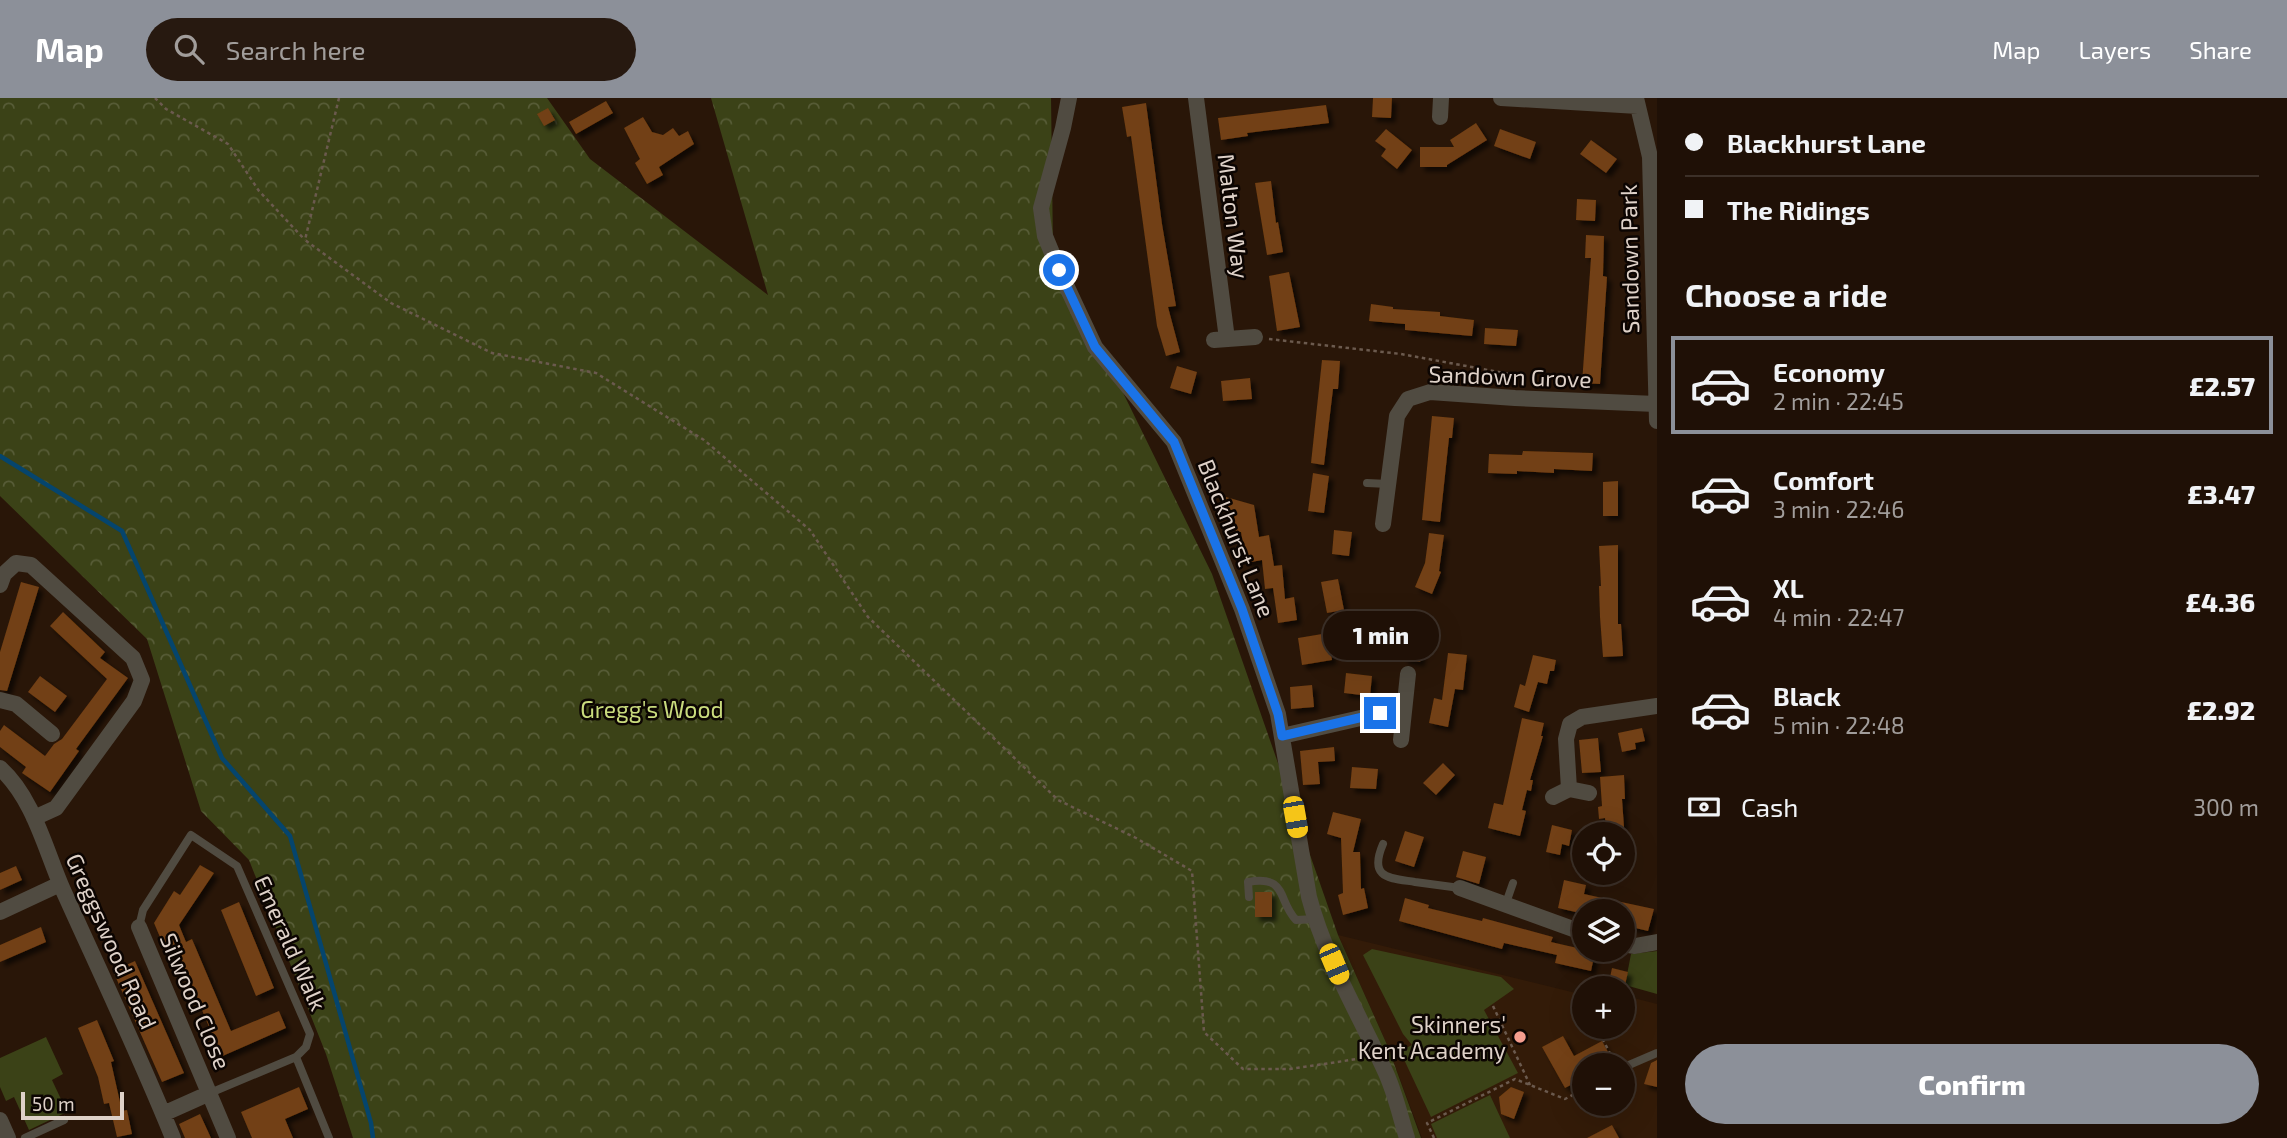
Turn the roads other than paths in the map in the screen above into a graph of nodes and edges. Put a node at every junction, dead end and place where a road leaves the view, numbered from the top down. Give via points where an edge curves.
1 (1069, 98) edge
2 (1196, 98) edge
3 (1441, 98) edge
4 (1501, 98) edge
5 (1637, 102) edge
6 (1440, 117) dead end
7 (1652, 146) edge
8 (1653, 208) edge
9 (1255, 337) road end
10 (1656, 404) edge
11 (1657, 421) edge
12 (1367, 482) dead end
13 (1388, 484) junction
14 (1383, 524) dead end
15 (0, 585) edge
16 (1408, 674) dead end
17 (0, 700) edge
18 (1657, 706) edge
19 (1404, 708) junction
20 (52, 734) dead end
21 (1282, 736) junction
22 (1401, 740) dead end
23 (0, 768) edge
24 (1569, 789) junction
25 (1588, 793) dead end
26 (1553, 797) dead end
27 (34, 818) junction
28 (1383, 844) dead end
29 (1513, 883) dead end
30 (60, 884) junction
31 (1460, 888) joint
32 (1249, 897) dead end
33 (1506, 903) junction
34 (0, 912) edge
35 (1314, 919) junction
36 (139, 928) joint
37 (1572, 928) edge
38 (1657, 942) edge
39 (1635, 946) edge
40 (1657, 1053) edge
41 (296, 1057) junction
42 (1635, 1062) edge
43 (210, 1093) junction
44 (163, 1114) junction
45 (0, 1119) edge
46 (64, 1120) dead end
47 (8, 1138) edge
48 (25, 1138) edge
49 (173, 1138) edge
50 (228, 1138) edge
51 (329, 1138) edge
52 (1407, 1138) edge

1 - 21 street, Blackhurst Lane via 1041,208 1045,236 1095,347 1174,442 1242,609
2 - 9 street, Malton Way via 1221,340
3 - 6 street
4 - 5 street
5 - 7 street, Sandown Park
7 - 8 street, Sandown Park
8 - 10 street, Sandown Park
10 - 11 street, Sandown Park
10 - 13 street, Sandown Grove via 1430,392 1408,400 1397,416
12 - 13 lane
13 - 14 street, Sandown Grove
15 - 27 street via 16,563 31,565 133,658 142,680 134,701 56,808
16 - 19 street
17 - 20 street via 16,704
18 - 24 street via 1572,721 1566,732
19 - 21 street
19 - 22 street
21 - 35 street, Blackhurst Lane
23 - 27 street, Greggswood Road via 14,781
24 - 25 street
24 - 26 street
27 - 30 street, Greggswood Road
28 - 31 lane via 1378,855 1381,872 1390,880
29 - 33 lane
30 - 34 street
30 - 44 street, Greggswood Road
31 - 33 street
32 - 35 lane via 1248,882 1273,883 1296,920
33 - 37 street
35 - 52 street, Blackhurst Lane via 1387,1074
36 - 41 lane, Emerald Walk via 143,910 191,835 237,866 310,1034
36 - 43 street, Silwood Close
38 - 39 street
40 - 42 lane
41 - 43 lane
41 - 51 lane
43 - 44 street, Silwood Close
43 - 50 street, Silwood Close
44 - 49 street, Greggswood Road
45 - 47 street
46 - 48 lane

